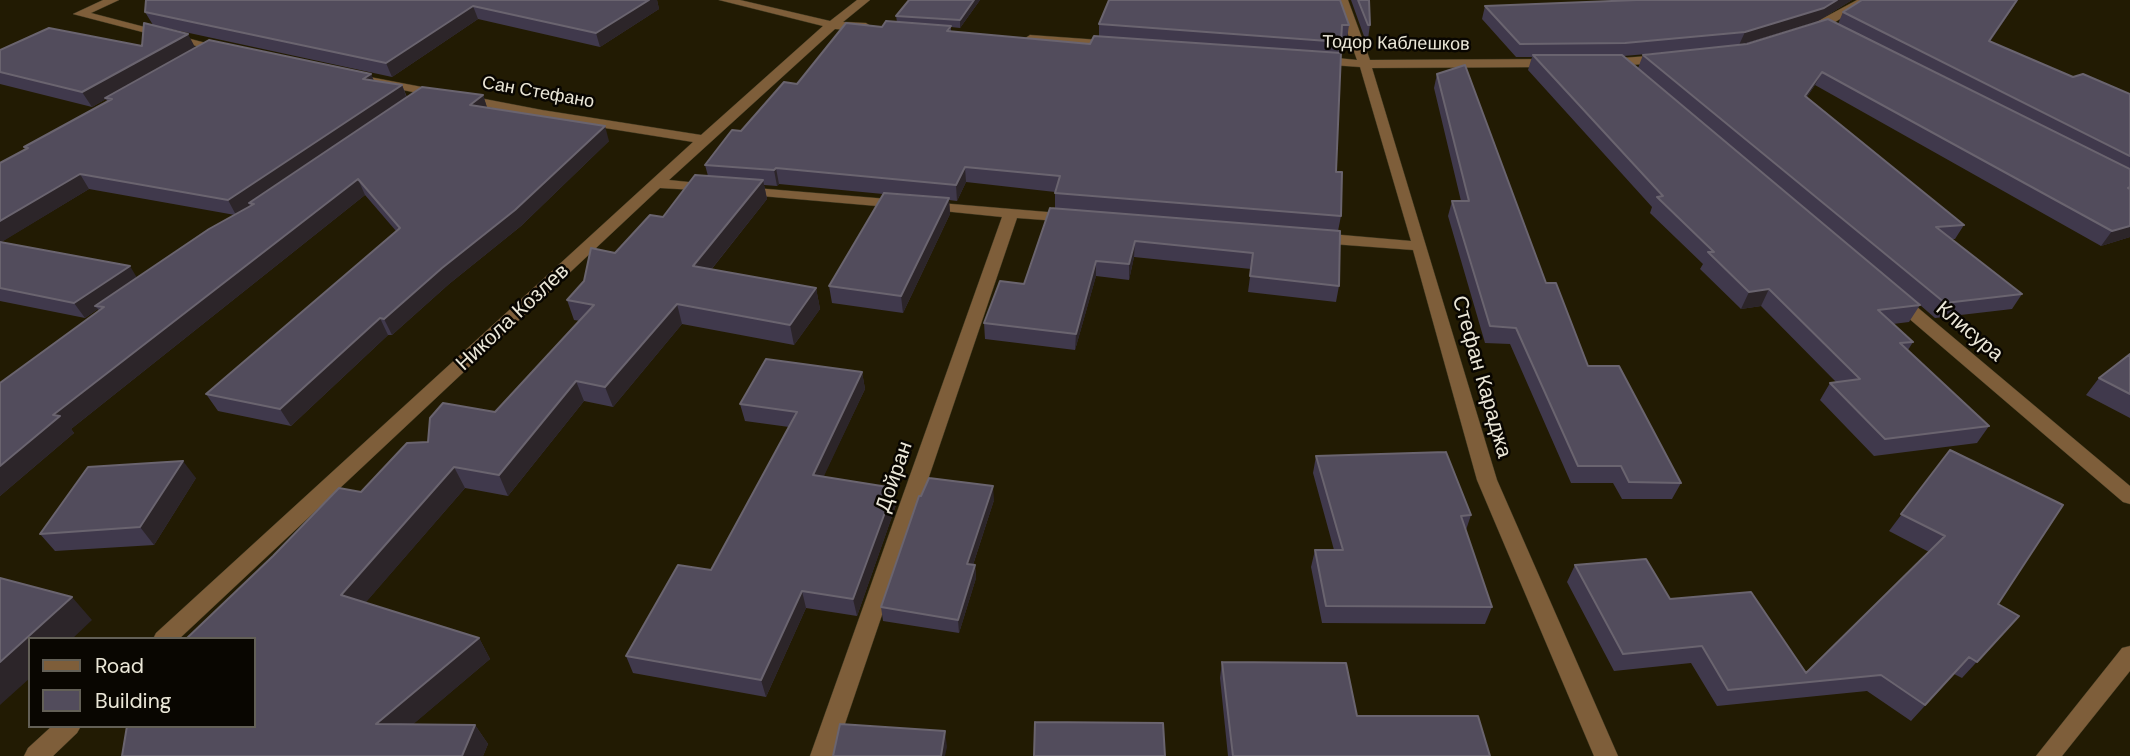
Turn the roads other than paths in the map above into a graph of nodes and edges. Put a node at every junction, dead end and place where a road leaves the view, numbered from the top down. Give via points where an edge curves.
1 (113, 0) edge
2 (724, 0) edge
3 (864, 0) edge
4 (1342, 0) edge
5 (1865, 0) edge
6 (832, 25) junction
7 (873, 28) edge
8 (1800, 32) edge
9 (1023, 39) edge
10 (1132, 47) edge
11 (241, 53) edge
12 (1674, 58) edge
13 (1310, 60) edge
14 (1567, 63) edge
15 (1594, 63) edge
16 (1621, 63) junction
17 (1365, 64) junction
18 (336, 73) edge
19 (1642, 81) edge
20 (430, 92) junction
21 (407, 108) edge
22 (704, 140) junction
23 (659, 184) junction
24 (1011, 213) junction
25 (1093, 219) edge
26 (1297, 236) edge
27 (1420, 246) junction
28 (1886, 289) edge
29 (2130, 497) edge
30 (166, 637) edge
31 (2130, 655) edge
32 (67, 728) edge
33 (36, 756) edge
34 (822, 756) edge
35 (1606, 756) edge
36 (2048, 756) edge

1 - 11 street via 79,14 208,51
2 - 6 street
3 - 6 street, Никола Козлев
4 - 17 street, Стефан Караджа
5 - 8 street via 1829,28
6 - 7 street
6 - 22 street, Никола Козлев
9 - 10 street
12 - 16 street
13 - 17 street, Тодор Каблешков
14 - 17 street, Тодор Каблешков
15 - 16 street
16 - 19 street
17 - 27 street, Стефан Караджа
18 - 20 street, Сан Стефано
20 - 21 street
20 - 22 street, Сан Стефано
22 - 23 street, Никола Козлев
23 - 24 street
23 - 30 street, Никола Козлев
24 - 25 street
24 - 34 street, Дойран
26 - 27 street
27 - 35 street, Стефан Караджа via 1487,480
28 - 29 street, Клисура
31 - 36 street
32 - 33 street

